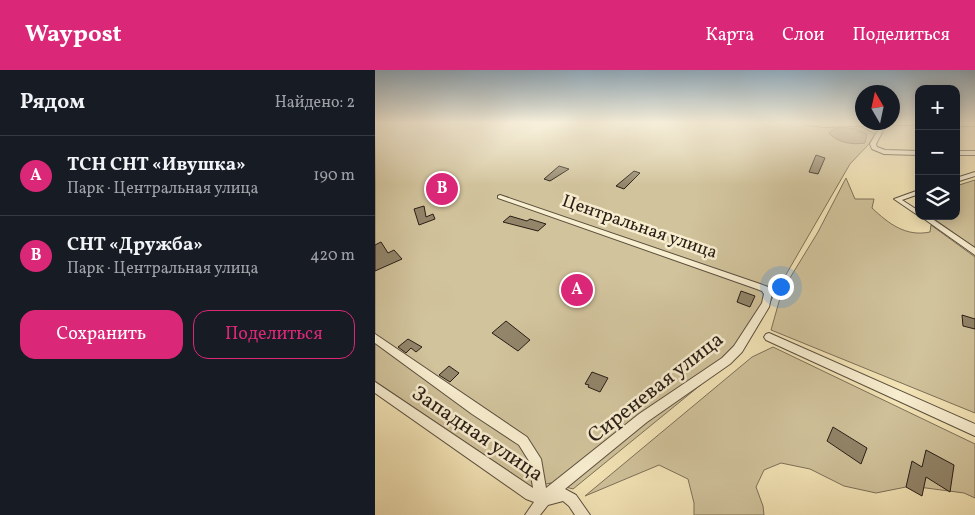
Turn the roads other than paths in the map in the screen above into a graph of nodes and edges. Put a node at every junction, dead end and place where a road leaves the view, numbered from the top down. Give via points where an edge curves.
1 (873, 144) edge
2 (915, 153) edge
3 (960, 153) edge
4 (975, 153) edge
5 (975, 174) edge
6 (960, 179) edge
7 (915, 193) edge
8 (500, 197) dead end
9 (915, 211) edge
10 (929, 220) edge
11 (975, 252) edge
12 (767, 291) joint
13 (769, 337) dead end
14 (375, 338) edge
15 (375, 387) edge
16 (975, 430) edge
17 (544, 499) junction
18 (532, 515) edge
19 (583, 515) edge

1 - 2 street via 874,148 884,152
3 - 4 street
5 - 6 street
7 - 9 street via 897,199
8 - 12 street, Центральная улица
10 - 11 street
12 - 17 street, Сиреневая улица via 766,304 726,361 643,418
13 - 16 street
14 - 17 street via 523,440 535,459
15 - 17 street, Западная улица via 531,494
17 - 18 street, Сиреневая улица
17 - 19 street, Западная улица via 569,497

